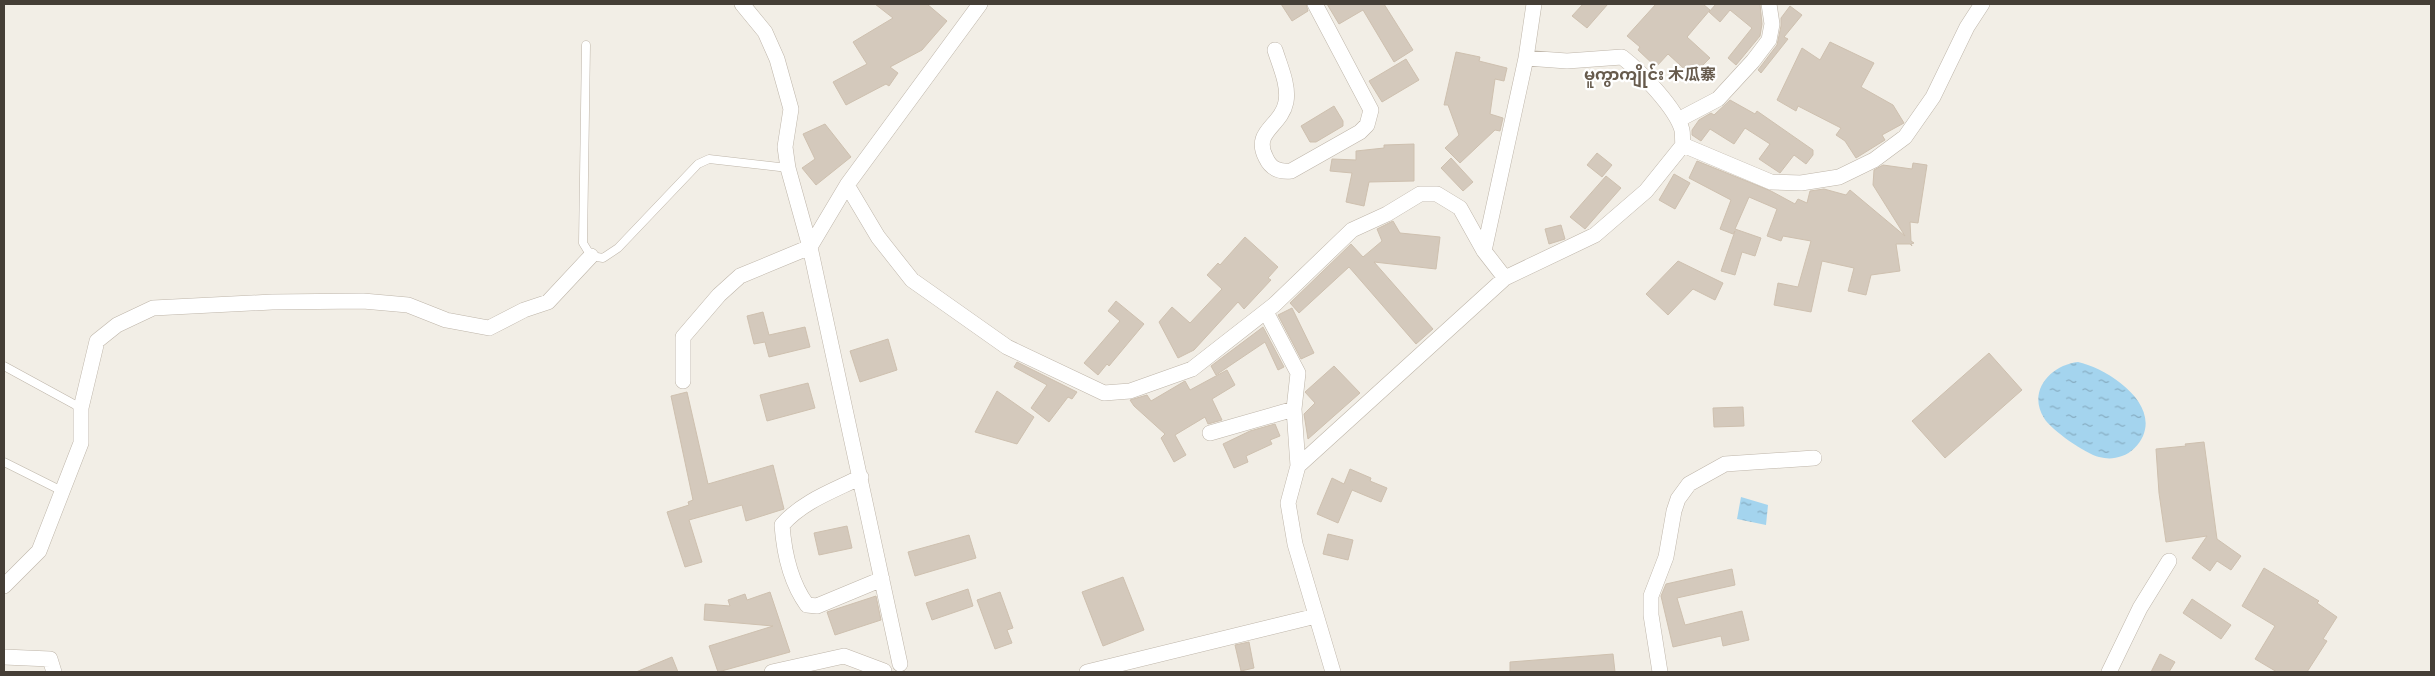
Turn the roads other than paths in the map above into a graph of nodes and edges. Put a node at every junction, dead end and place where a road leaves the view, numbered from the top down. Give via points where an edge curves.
1 (742, 4) edge
2 (980, 4) edge
3 (1315, 4) edge
4 (1534, 4) edge
5 (1769, 4) edge
6 (1982, 4) edge
7 (586, 45) dead end
8 (1275, 50) dead end
9 (1526, 58) junction
10 (1678, 120) junction
11 (1683, 146) junction
12 (788, 168) junction
13 (847, 185) junction
14 (810, 247) junction
15 (1484, 251) junction
16 (591, 256) junction
17 (1505, 278) junction
18 (1266, 312) junction
19 (4, 366) edge
20 (683, 381) dead end
21 (82, 408) junction
22 (1294, 409) junction
23 (1210, 433) dead end
24 (1814, 458) dead end
25 (4, 462) edge
26 (1298, 466) junction
27 (861, 477) junction
28 (62, 491) junction
29 (2168, 561) dead end
30 (882, 579) junction
31 (4, 586) edge
32 (1316, 616) junction
33 (4, 657) edge
34 (906, 668) edge
35 (54, 672) edge
36 (772, 672) edge
37 (883, 672) edge
38 (1087, 672) edge
39 (1333, 672) edge
40 (1660, 672) edge
41 (2109, 672) edge

1 - 12 street via 764,32 777,59 791,109 785,147
2 - 13 street
3 - 8 street via 1371,110 1367,125 1360,132 1291,171 1280,172 1269,164 1260,147 1262,137 1278,121 1286,104 1287,90
4 - 9 street
5 - 10 street via 1772,24 1769,40 1753,61 1718,99
6 - 11 street via 1967,27 1933,98 1905,137 1874,160 1848,173 1801,183 1771,182
7 - 16 lane via 583,242
9 - 10 street via 1567,61 1622,57 1642,72
9 - 15 street
10 - 11 street
11 - 17 street via 1646,191 1595,235
12 - 14 street
12 - 16 lane via 709,159 687,173 656,211 618,248 603,258
13 - 14 street
13 - 18 street via 878,237 912,280 1007,347 1104,392 1130,391 1192,368
14 - 20 street via 740,276 719,295 683,337
14 - 27 street
15 - 17 street
15 - 18 street via 1460,208 1437,194 1420,194 1352,230
16 - 21 street via 548,302 489,328 446,320 408,305 363,301 154,308 117,326 97,341
17 - 26 street
18 - 22 street via 1298,373
19 - 21 lane
21 - 28 street via 81,443
22 - 23 street
22 - 26 street
24 - 40 street via 1725,464 1689,484 1676,505 1666,557 1651,596
25 - 28 lane
26 - 32 street via 1288,503 1295,544
27 - 30 street
27 - 30 street via 792,513 782,524 783,539 796,590 807,605 817,606
28 - 31 street via 39,551
29 - 41 street via 2140,608
30 - 34 street
32 - 38 street
32 - 39 street
33 - 35 street via 50,659
34 - 37 street
36 - 37 street via 844,656

